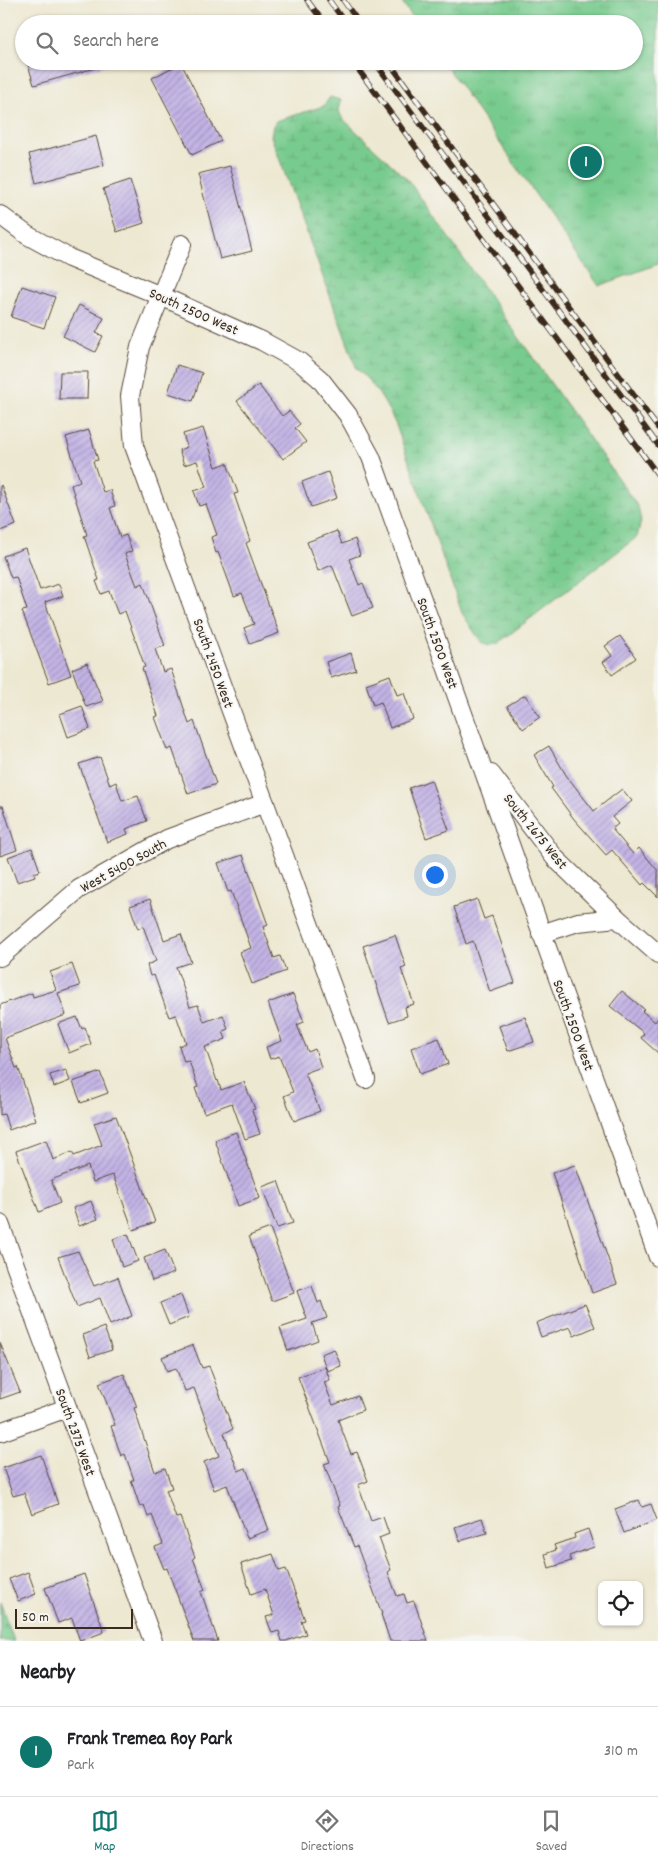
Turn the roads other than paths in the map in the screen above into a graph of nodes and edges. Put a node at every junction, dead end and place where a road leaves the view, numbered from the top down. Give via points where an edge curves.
1 (0, 215) edge
2 (182, 244) dead end
3 (161, 296) junction
4 (480, 760) junction
5 (265, 803) junction
6 (617, 918) junction
7 (541, 934) junction
8 (658, 954) edge
9 (0, 957) edge
10 (366, 1079) dead end
11 (0, 1224) edge
12 (658, 1258) edge
13 (67, 1408) junction
14 (0, 1432) edge
15 (152, 1641) edge

1 - 3 street, South 2500 West via 27,235 69,258
2 - 3 street, South 2450 West
3 - 4 street, South 2500 West via 262,341 300,362 320,379 348,415 371,458
3 - 5 street, South 2450 West via 140,347 130,396 134,446
4 - 6 street, South 2675 West via 555,858
4 - 7 street, South 2500 West
5 - 9 street, West 5400 South via 167,839 78,889
5 - 10 street, South 2450 West
6 - 7 street via 578,922
6 - 8 street, South 2675 West
7 - 12 street, South 2500 West
11 - 13 street, South 2375 West
13 - 14 street
13 - 15 street, South 2375 West

